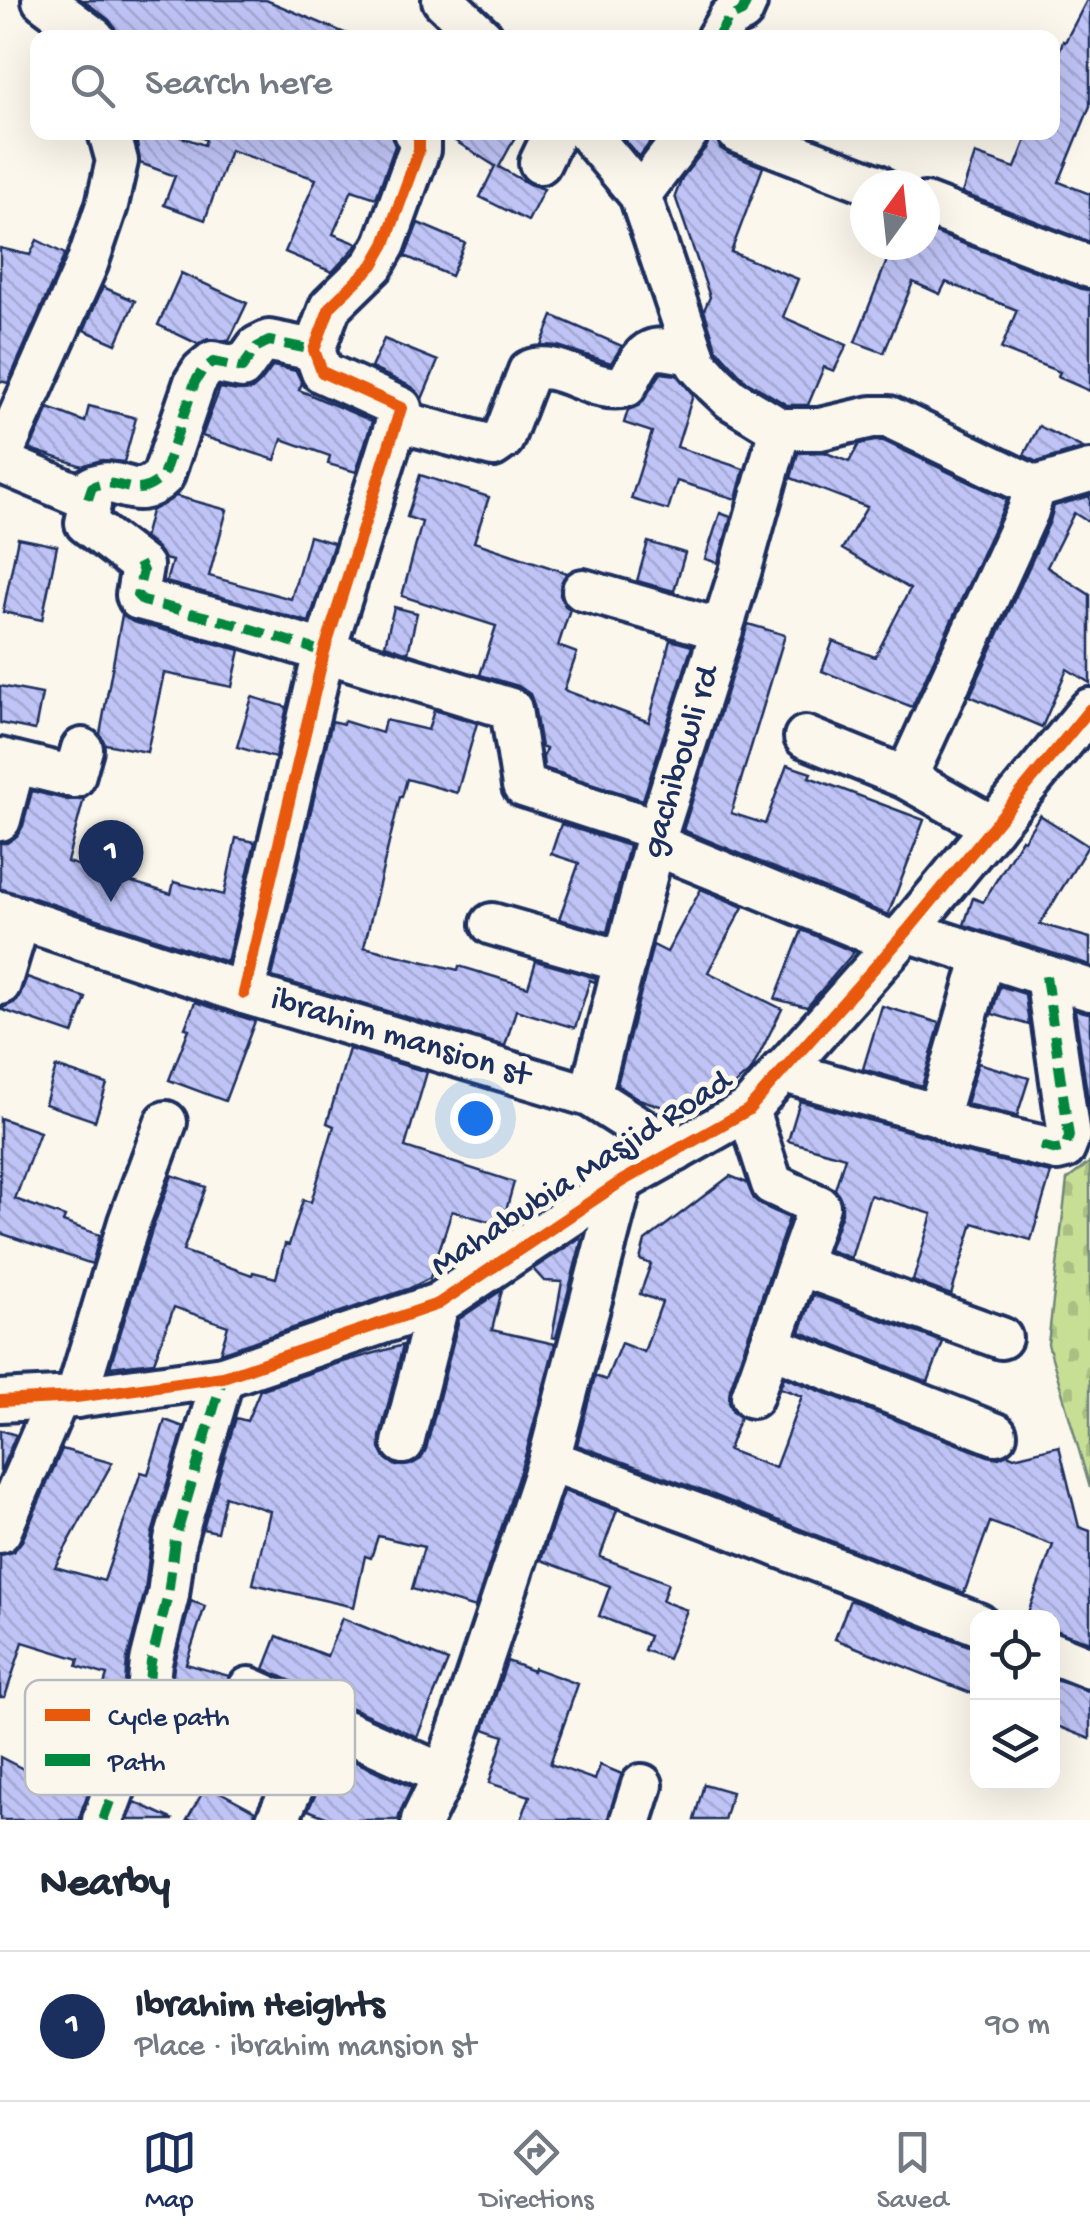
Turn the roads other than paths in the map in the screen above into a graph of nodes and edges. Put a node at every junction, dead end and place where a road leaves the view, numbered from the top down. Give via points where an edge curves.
1 (44, 0) edge
2 (743, 0) edge
3 (441, 15) edge
4 (83, 30) edge
5 (468, 30) edge
6 (721, 30) edge
7 (111, 140) edge
8 (419, 140) edge
9 (593, 140) edge
10 (682, 140) edge
11 (759, 140) edge
12 (850, 175) edge
13 (640, 196) junction
14 (940, 210) edge
15 (1090, 267) edge
16 (314, 350) junction
17 (694, 355) junction
18 (398, 420) junction
19 (780, 429) junction
20 (0, 460) edge
21 (1090, 470) edge
22 (1035, 487) junction
23 (88, 499) junction
24 (583, 590) dead end
25 (722, 630) junction
26 (324, 652) junction
27 (1090, 708) edge
28 (805, 736) dead end
29 (82, 749) dead end
30 (7, 761) edge
31 (906, 778) junction
32 (0, 820) edge
33 (993, 827) junction
34 (657, 838) junction
35 (10, 915) edge
36 (492, 924) dead end
37 (901, 937) junction
38 (984, 956) junction
39 (625, 962) junction
40 (1046, 976) junction
41 (0, 984) edge
42 (1090, 990) edge
43 (244, 993) junction
44 (781, 1071) junction
45 (590, 1096) junction
46 (748, 1110) junction
47 (938, 1115) junction
48 (166, 1122) dead end
49 (676, 1151) junction
50 (622, 1181) junction
51 (800, 1265) junction
52 (438, 1304) junction
53 (1001, 1338) dead end
54 (770, 1346) junction
55 (223, 1377) junction
56 (752, 1397) dead end
57 (67, 1398) junction
58 (0, 1401) edge
59 (996, 1434) dead end
60 (402, 1443) dead end
61 (549, 1460) junction
62 (0, 1532) edge
63 (970, 1621) edge
64 (1060, 1656) edge
65 (1090, 1668) edge
66 (149, 1680) edge
67 (355, 1736) edge
68 (444, 1775) junction
69 (112, 1795) edge
70 (289, 1795) edge
71 (103, 1820) edge
72 (277, 1820) edge
73 (422, 1820) edge

1 - 4 street
2 - 6 street via 742,12
3 - 5 street
7 - 20 street via 117,160 108,206
8 - 16 street via 385,244 330,307
9 - 13 street
10 - 13 street
11 - 12 street
13 - 17 street
14 - 15 street
16 - 18 street via 322,372 402,408
16 - 23 street via 269,341 242,368 213,362 195,382 154,486 141,491 103,482 92,486
17 - 18 street via 650,350 626,386 617,388 550,369 529,370 503,440 493,446
17 - 19 street via 732,399
18 - 26 street
19 - 22 street via 820,430 889,418
19 - 25 street, gachibowli rd
20 - 23 street
21 - 22 street
22 - 31 street
23 - 26 street via 86,523 142,566 139,599
24 - 25 street
25 - 34 street, gachibowli rd
26 - 34 street via 512,709 523,786
26 - 43 street
27 - 33 street, Mahabubia Masjid Road
28 - 31 street
29 - 30 street via 74,777
30 - 32 street
31 - 33 street
33 - 37 street, Mahabubia Masjid Road
34 - 37 street
34 - 39 street, gachibowli rd
35 - 41 street
35 - 43 street, ibrahim mansion st
36 - 39 street
37 - 38 street
37 - 44 street, Mahabubia Masjid Road
38 - 40 street
38 - 47 street
39 - 45 street, gachibowli rd
40 - 42 street
40 - 47 street via 1069,1136 1064,1148 958,1127
43 - 45 street, ibrahim mansion st
44 - 46 street, Mahabubia Masjid Road
44 - 47 street
45 - 49 street, ibrahim mansion st
46 - 49 street, Mahabubia Masjid Road
46 - 51 street via 772,1184 820,1206
48 - 57 street
49 - 50 street, Mahabubia Masjid Road
50 - 52 street, Mahabubia Masjid Road
50 - 61 street
51 - 53 street
51 - 54 street
52 - 55 street, Mahabubia Masjid Road
52 - 60 street
54 - 56 street
54 - 59 street
55 - 57 street, Mahabubia Masjid Road
55 - 66 street via 176,1540
57 - 58 street, Mahabubia Masjid Road
57 - 62 street
61 - 63 street
61 - 68 street
64 - 65 street
67 - 68 street
68 - 73 street
69 - 71 street
70 - 72 street

